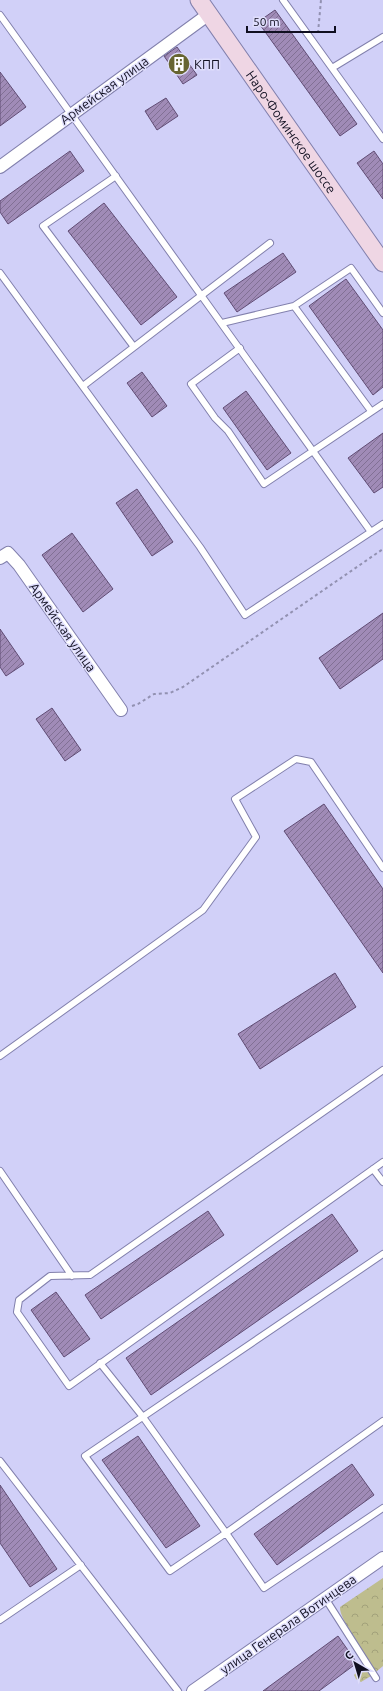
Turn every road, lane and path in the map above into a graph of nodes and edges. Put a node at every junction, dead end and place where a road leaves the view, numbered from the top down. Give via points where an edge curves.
1 (199, 0) edge
2 (283, 0) edge
3 (321, 0) edge
4 (0, 14) edge
5 (209, 14) junction
6 (383, 37) edge
7 (316, 46) junction
8 (332, 68) junction
9 (72, 114) junction
10 (383, 139) edge
11 (2, 163) edge
12 (116, 176) junction
13 (270, 242) dead end
14 (383, 263) edge
15 (0, 273) edge
16 (202, 295) junction
17 (294, 306) junction
18 (383, 313) edge
19 (222, 323) junction
20 (134, 347) junction
21 (240, 348) junction
22 (83, 386) junction
23 (383, 404) edge
24 (371, 411) junction
25 (313, 451) junction
26 (383, 524) edge
27 (371, 532) junction
28 (383, 549) edge
29 (0, 558) edge
30 (121, 710) joint
31 (383, 868) edge
32 (0, 1056) edge
33 (383, 1070) edge
34 (383, 1162) edge
35 (373, 1169) junction
36 (0, 1171) edge
37 (383, 1182) edge
38 (383, 1254) edge
39 (72, 1276) junction
40 (100, 1363) junction
41 (143, 1417) junction
42 (383, 1422) edge
43 (0, 1461) edge
44 (383, 1508) edge
45 (226, 1532) junction
46 (383, 1558) edge
47 (81, 1565) junction
48 (325, 1598) junction
49 (0, 1620) edge
50 (376, 1678) dead end
51 (178, 1691) edge
52 (193, 1691) edge

1 - 5 main road, Наро-Фоминское шоссе
2 - 7 lane
3 - 7 path
4 - 9 lane
5 - 9 street, Армейская улица
5 - 14 main road, Наро-Фоминское шоссе
6 - 8 lane
7 - 8 lane
8 - 10 lane
9 - 11 street, Армейская улица
9 - 12 lane
12 - 16 lane
12 - 20 lane via 43,226
13 - 16 lane
15 - 22 lane
16 - 19 lane
16 - 20 lane
17 - 18 lane via 351,268
17 - 19 lane
17 - 24 lane
19 - 21 lane
20 - 22 lane
21 - 25 lane
21 - 25 lane via 192,384 215,418 228,431 264,484
22 - 27 lane via 200,547 245,615
23 - 24 lane
24 - 25 lane
25 - 27 lane
26 - 27 lane
28 - 30 path via 183,687 170,694 154,694 138,704
29 - 30 street, Армейская улица via 8,553 19,565
31 - 32 lane via 311,762 296,759 235,799 256,837 203,910
33 - 39 lane via 90,1275
34 - 35 lane
35 - 37 lane
35 - 40 lane
36 - 39 lane
38 - 41 lane
39 - 40 lane via 50,1276 19,1300 17,1312 69,1386
40 - 41 lane
41 - 45 lane
41 - 45 lane via 85,1456 170,1571
42 - 45 lane
43 - 47 lane
44 - 45 lane via 264,1588
46 - 48 street, улица Генерала Вотинцева
47 - 49 lane
47 - 51 lane
48 - 50 lane
48 - 52 street, улица Генерала Вотинцева

